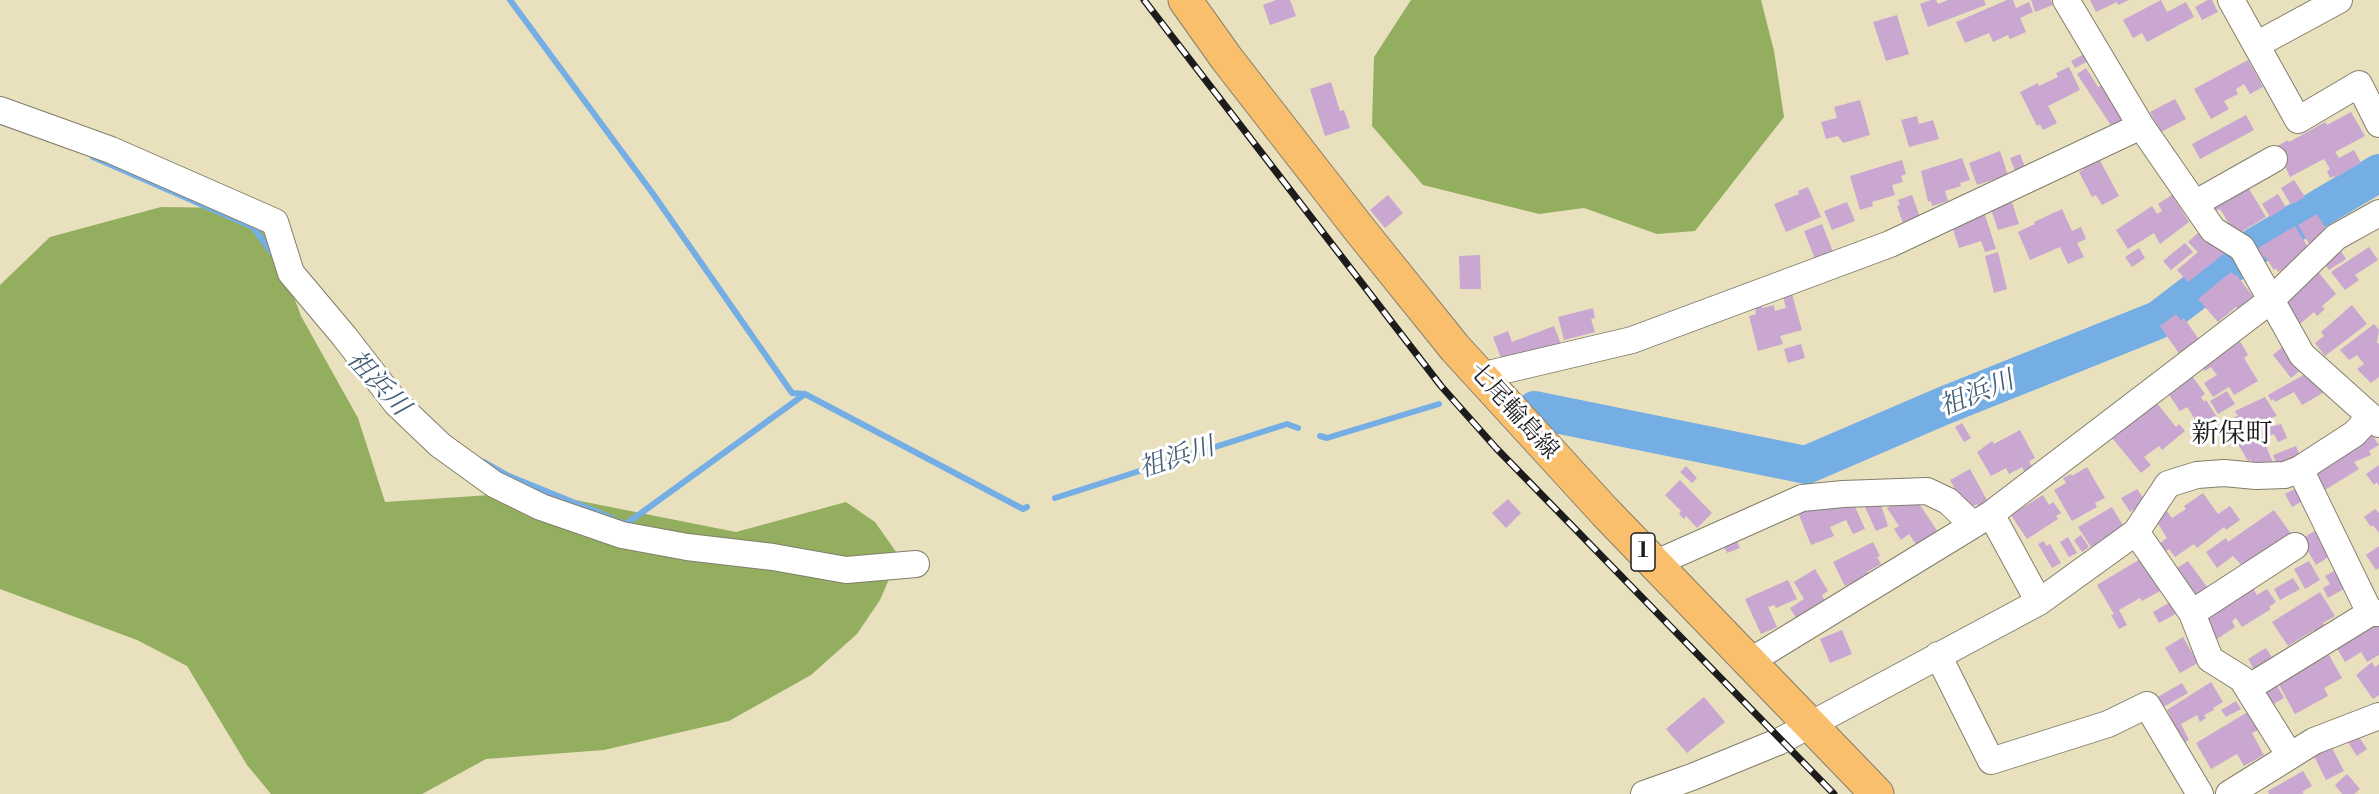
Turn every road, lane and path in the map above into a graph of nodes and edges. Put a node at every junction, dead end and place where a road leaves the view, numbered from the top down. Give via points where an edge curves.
1 (1185, 0) edge
2 (2066, 0) edge
3 (2231, 0) edge
4 (2339, 0) edge
5 (2256, 45) junction
6 (0, 110) edge
7 (2379, 124) edge
8 (2141, 126) junction
9 (2274, 159) dead end
10 (2196, 204) junction
11 (2379, 213) edge
12 (2271, 300) junction
13 (1480, 376) junction
14 (2374, 421) edge
15 (2301, 470) junction
16 (1982, 520) junction
17 (2136, 532) junction
18 (2295, 546) dead end
19 (916, 564) dead end
20 (1654, 564) junction
21 (2039, 602) junction
22 (2192, 613) junction
23 (2374, 613) edge
24 (1938, 655) junction
25 (1749, 662) junction
26 (2248, 687) junction
27 (2379, 716) edge
28 (1809, 725) junction
29 (2290, 756) junction
30 (1699, 786) edge
31 (2240, 791) edge
32 (1644, 794) edge
33 (1877, 794) edge
34 (2200, 794) edge

1 - 13 main road, 七尾輪島線 / 1 via 1360,230
2 - 8 street
3 - 5 street
4 - 5 street
5 - 7 street via 2298,120 2359,84
6 - 19 street via 111,150 275,222 291,273 396,403 440,445 494,484 541,507 622,535 846,570
8 - 10 street
8 - 13 street via 1890,244 1632,340
9 - 10 street
10 - 12 street via 2213,230 2245,255
11 - 12 street via 2336,237
12 - 14 street via 2302,355
12 - 16 street
13 - 20 main road, 七尾輪島線 / 1
14 - 15 street
15 - 17 street via 2285,475 2224,472 2178,479 2168,484
15 - 23 street
16 - 20 street via 1927,491 1802,498
16 - 21 street
16 - 25 street
17 - 21 street
17 - 22 street
18 - 22 street
20 - 25 main road, 七尾輪島線 / 1
21 - 24 street
22 - 26 street via 2210,659
23 - 26 street
24 - 28 street
24 - 34 street via 1990,761 2108,724 2147,705
25 - 28 main road, 七尾輪島線 / 1
26 - 29 street
27 - 29 street via 2314,741
28 - 30 street
28 - 33 main road, 七尾輪島線 / 1
29 - 31 street
30 - 32 street

